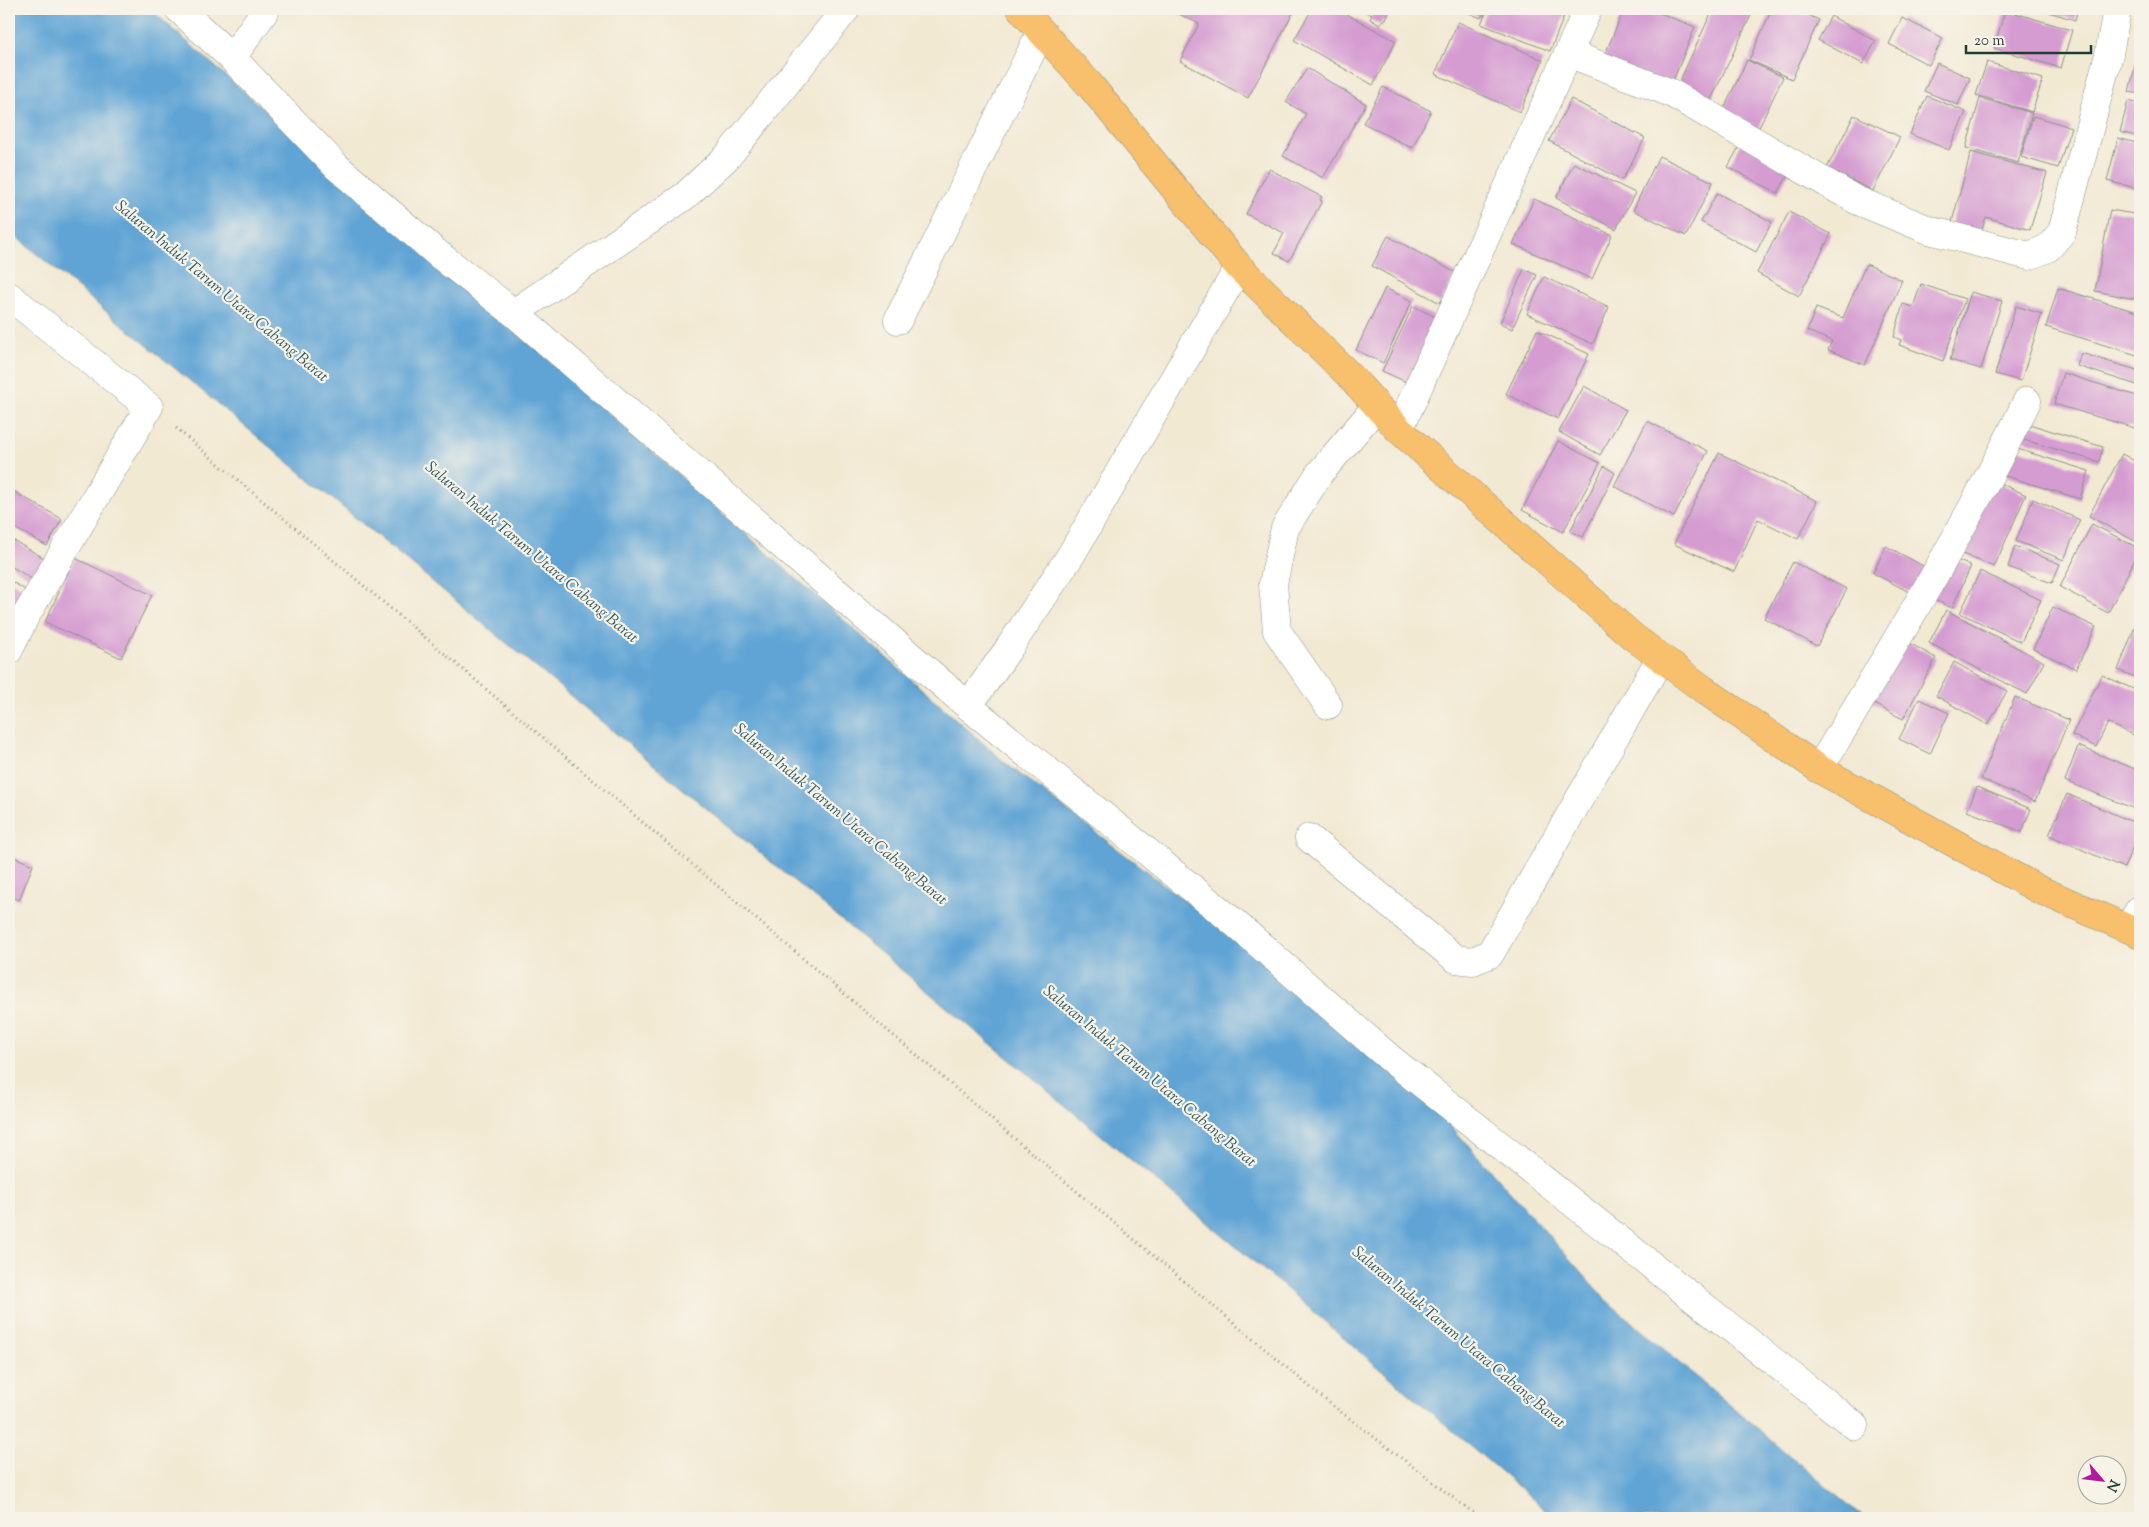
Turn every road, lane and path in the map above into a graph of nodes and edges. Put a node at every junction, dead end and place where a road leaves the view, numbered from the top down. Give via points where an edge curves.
1 (179, 9) edge
2 (266, 9) edge
3 (846, 9) edge
4 (1021, 9) edge
5 (1588, 9) edge
6 (2117, 9) edge
7 (1041, 32) junction
8 (1568, 53) junction
9 (232, 58) junction
10 (1239, 267) junction
11 (9, 296) edge
12 (514, 313) junction
13 (898, 320) dead end
14 (2027, 401) dead end
15 (1377, 406) junction
16 (149, 407) junction
17 (1399, 430) junction
18 (9, 650) edge
19 (1661, 657) junction
20 (1328, 705) dead end
21 (968, 706) junction
22 (1819, 768) junction
23 (1309, 838) dead end
24 (2136, 924) edge
25 (1855, 1426) dead end
26 (1480, 1518) edge

1 - 9 street
2 - 9 street
3 - 12 street via 727,157 685,196
4 - 7 main road
5 - 8 street
6 - 8 street via 2109,54 2062,232 2048,248 2029,256 1929,230 1856,200 1671,93
7 - 10 main road via 1089,84
7 - 13 street
8 - 17 street
9 - 12 street via 336,166 438,254
10 - 15 main road
10 - 21 street via 1071,555
11 - 16 street
12 - 21 street
14 - 22 street via 1899,636
15 - 17 main road
15 - 20 street via 1319,474 1285,528 1273,584 1277,631
16 - 18 street via 25,617
16 - 26 path via 1328,1402
17 - 19 main road via 1632,636
19 - 22 main road
19 - 23 street via 1490,954 1473,961 1456,959
21 - 25 street via 1230,919 1392,1060
22 - 24 main road via 2038,889

